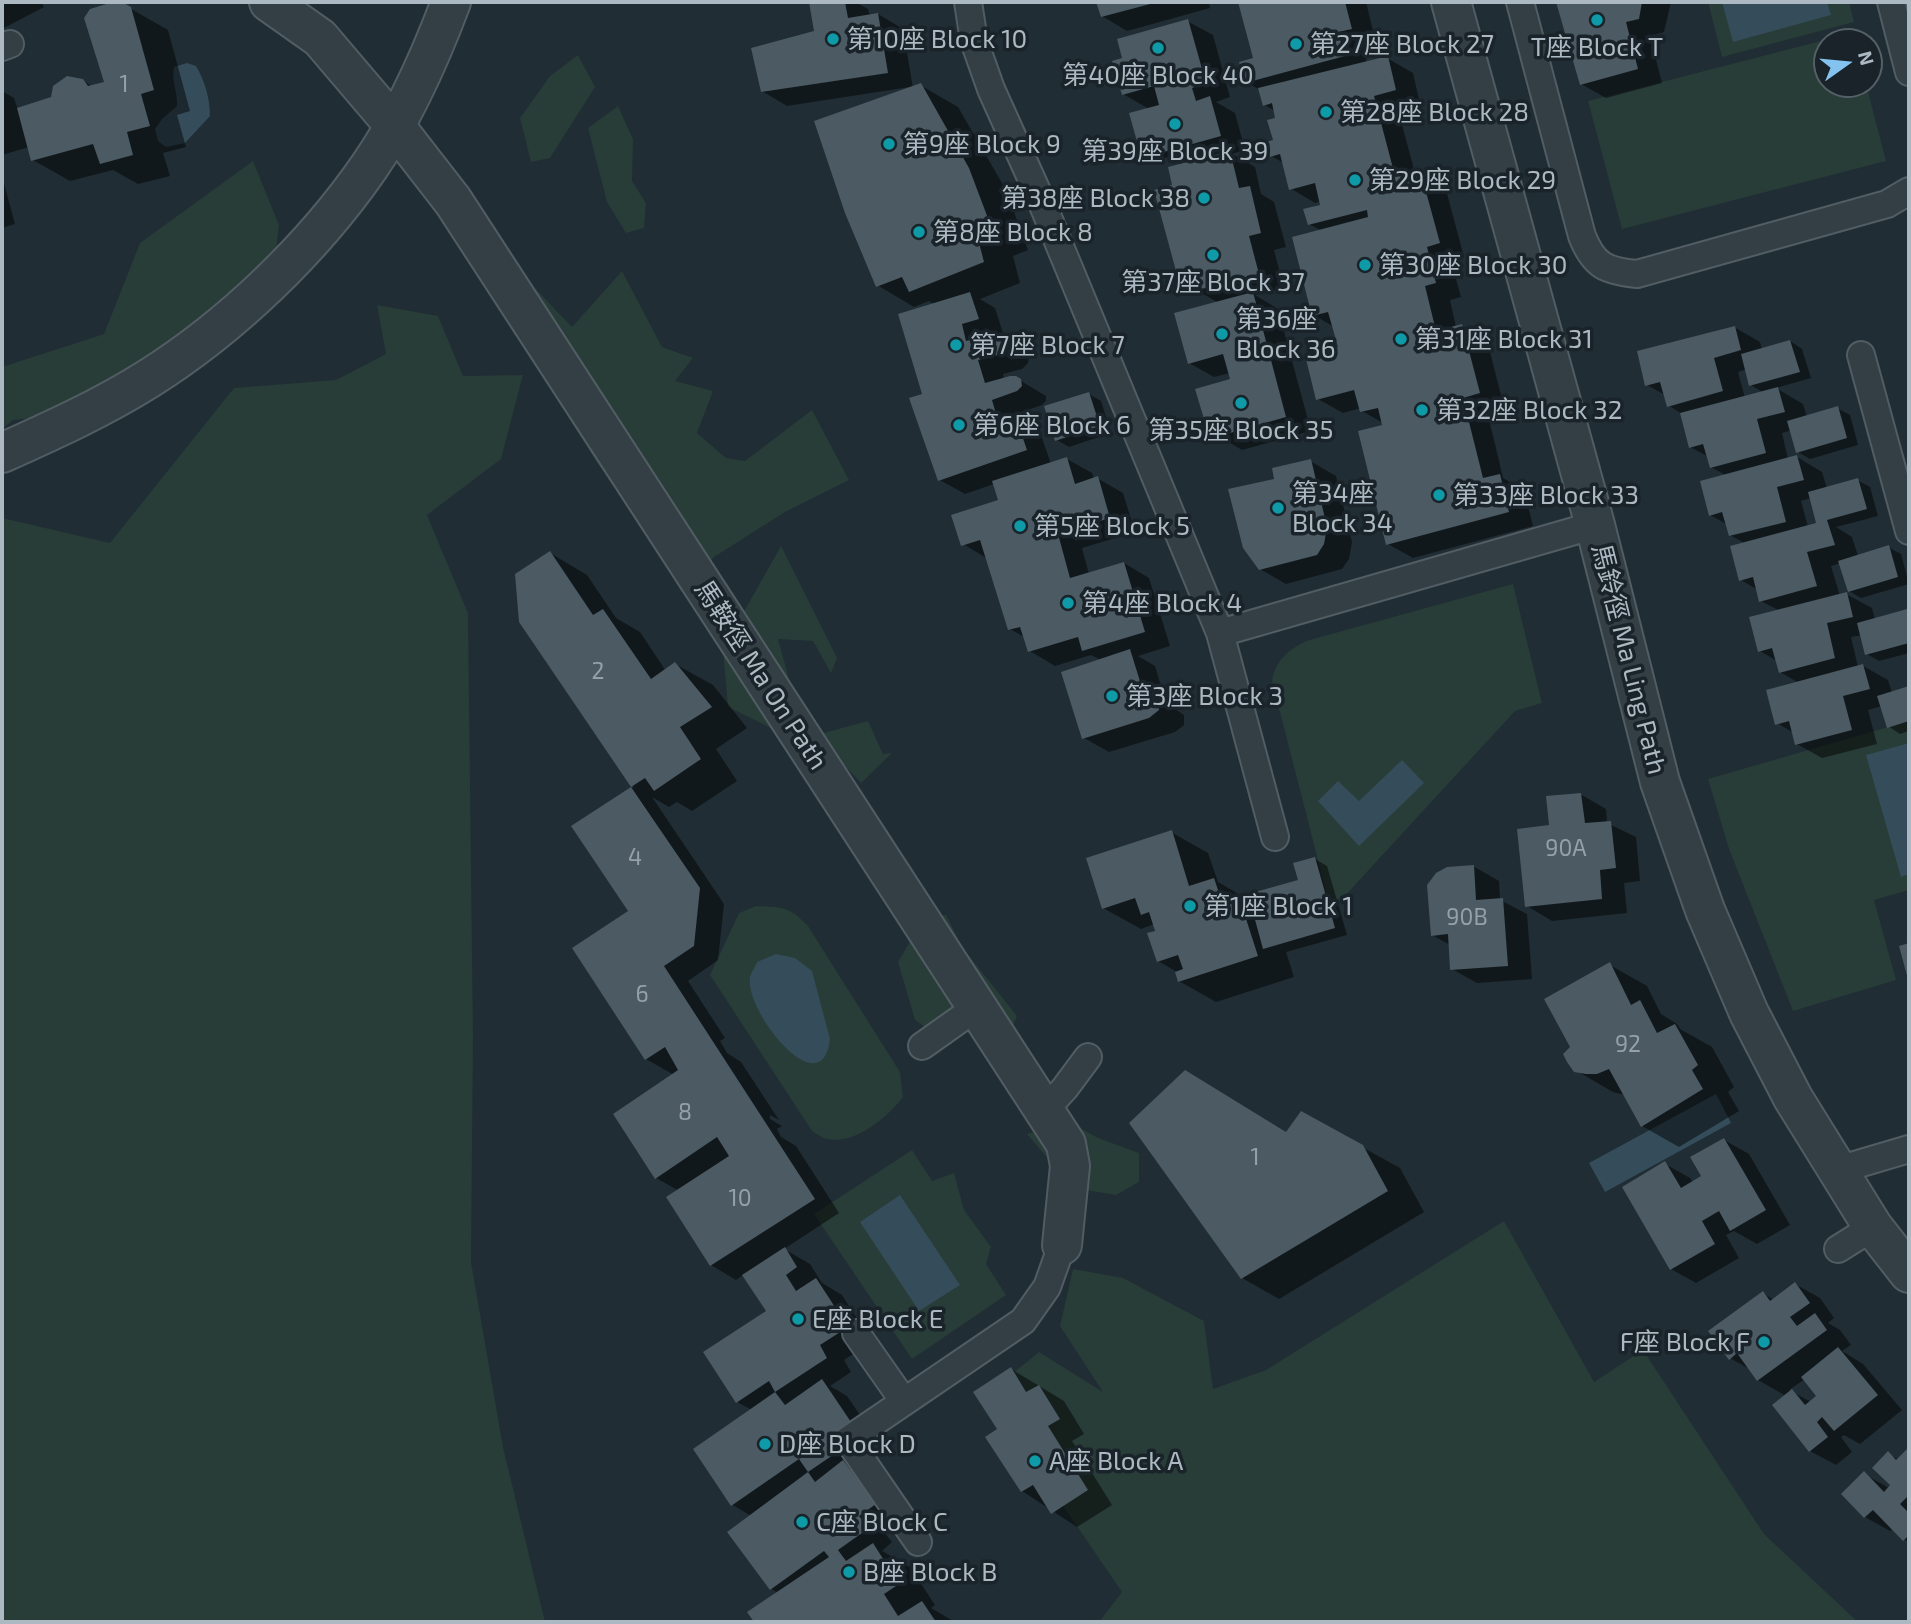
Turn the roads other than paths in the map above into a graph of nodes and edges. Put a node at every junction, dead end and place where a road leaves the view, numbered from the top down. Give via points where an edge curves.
1 (270, 2) edge
2 (451, 2) edge
3 (968, 2) edge
4 (1451, 2) edge
5 (1520, 2) edge
6 (1891, 2) edge
7 (1909, 72) edge
8 (394, 125) junction
9 (1909, 191) edge
10 (1861, 355) dead end
11 (2, 453) edge
12 (1595, 525) junction
13 (1909, 531) edge
14 (1220, 633) junction
15 (1275, 837) dead end
16 (977, 1007) junction
17 (922, 1046) dead end
18 (1088, 1056) dead end
19 (1044, 1111) junction
20 (1909, 1149) edge
21 (1838, 1170) junction
22 (1873, 1227) junction
23 (1062, 1245) joint
24 (1838, 1249) dead end
25 (1909, 1273) edge
26 (856, 1333) dead end
27 (904, 1400) junction
28 (918, 1542) dead end

1 - 8 street, 馬鞍徑 Ma On Path via 320,38
2 - 8 street
3 - 14 lane via 974,41 991,89
4 - 12 street, 馬鈴徑 Ma Ling Path
5 - 9 lane via 1582,236 1601,266 1637,274 1887,204
6 - 7 lane
8 - 11 street via 338,208 279,273 222,324 148,379
8 - 16 street, 馬鞍徑 Ma On Path via 453,201
10 - 13 lane
12 - 14 lane
12 - 21 street, 馬鈴徑 Ma Ling Path via 1660,782 1704,910 1749,1013 1793,1098
14 - 15 lane
16 - 17 lane
16 - 19 street, 馬鞍徑 Ma On Path
18 - 19 lane
19 - 23 street, 馬鞍徑 Ma On Path via 1066,1144 1070,1166
20 - 21 lane
21 - 22 street, 馬鈴徑 Ma Ling Path
22 - 24 lane
22 - 25 street, 馬鈴徑 Ma Ling Path
23 - 27 lane via 1047,1287 1023,1321
26 - 27 lane
27 - 28 lane via 848,1440

